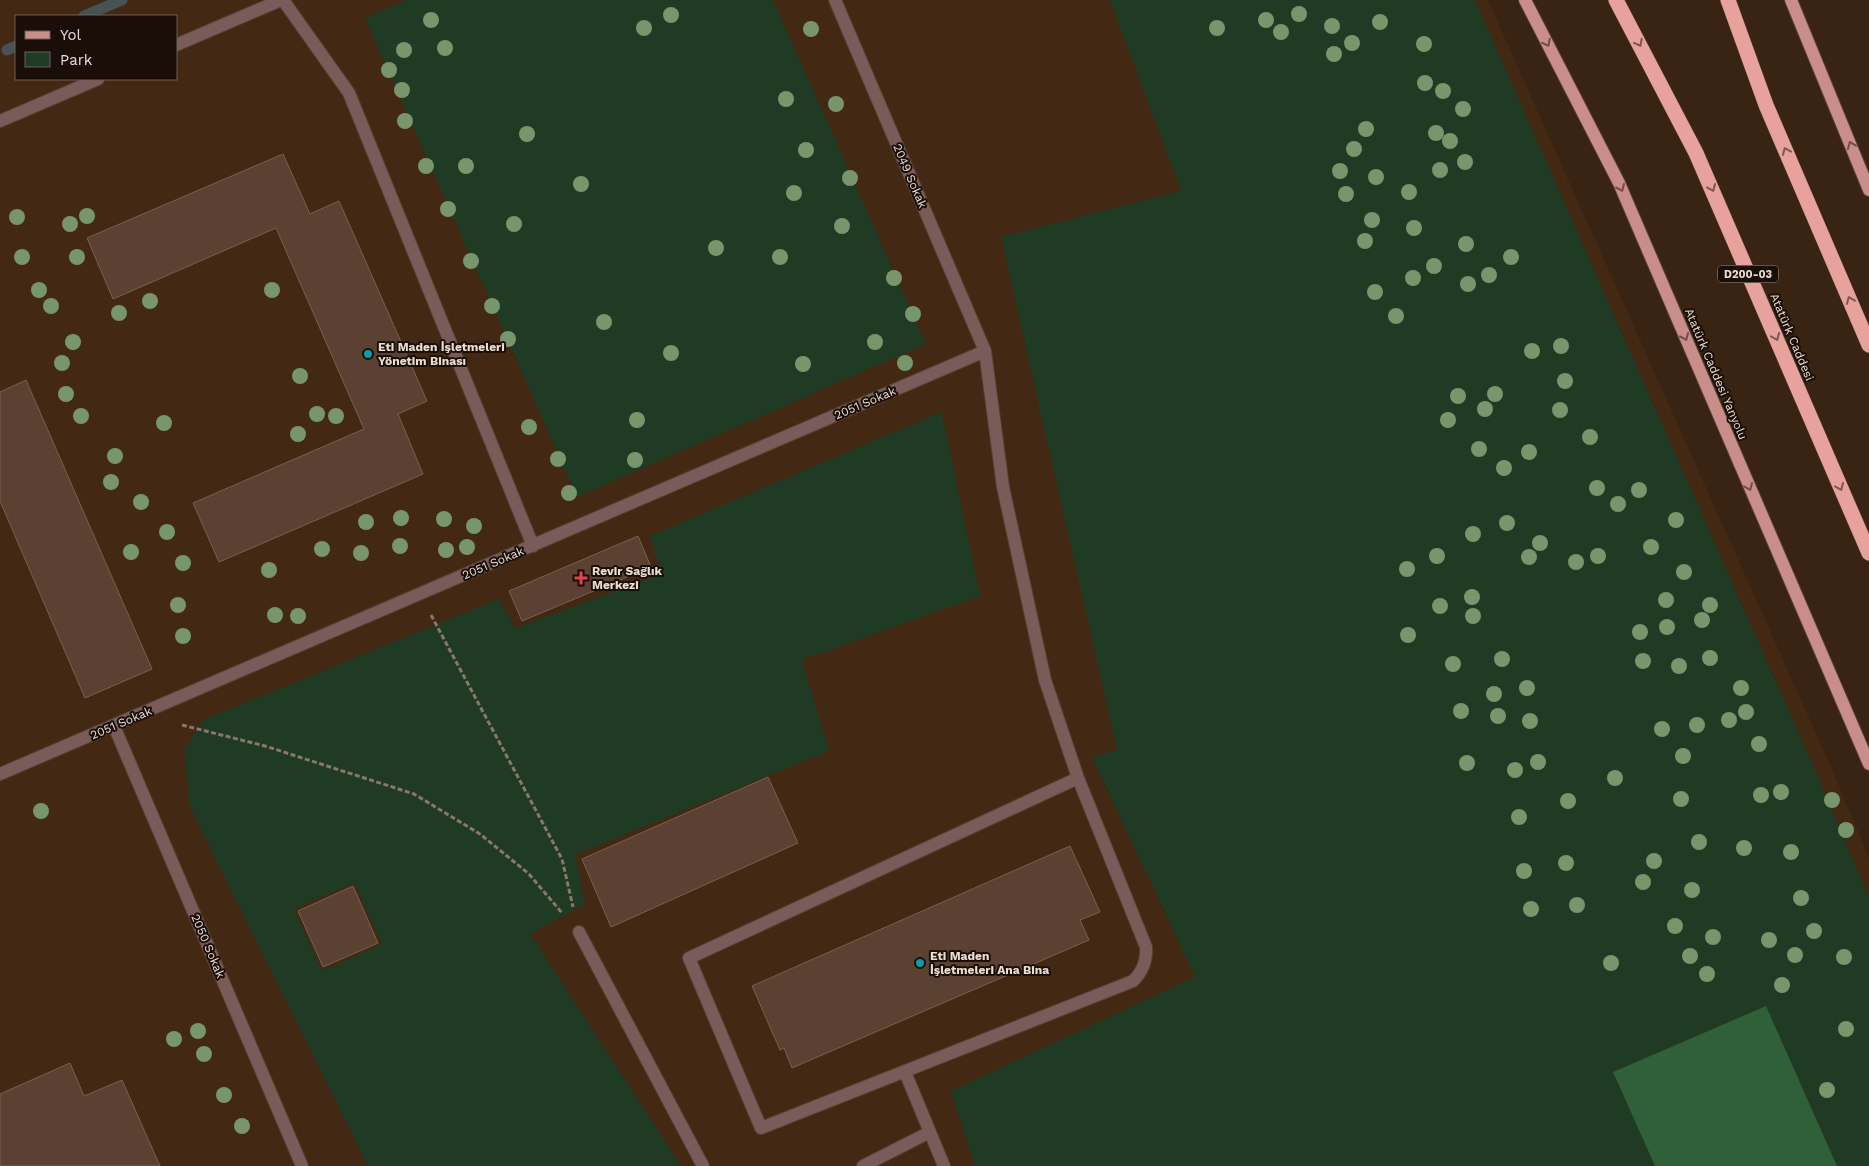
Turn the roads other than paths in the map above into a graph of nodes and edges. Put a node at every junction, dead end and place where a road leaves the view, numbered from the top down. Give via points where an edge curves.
1 (282, 0) edge
2 (835, 0) edge
3 (1525, 0) edge
4 (1616, 0) edge
5 (1728, 0) edge
6 (1791, 0) edge
7 (178, 44) edge
8 (96, 80) edge
9 (0, 120) edge
10 (1869, 190) edge
11 (1869, 345) edge
12 (986, 351) junction
13 (533, 546) junction
14 (1869, 553) edge
15 (114, 726) junction
16 (1869, 764) edge
17 (0, 774) edge
18 (1078, 778) junction
19 (578, 932) road end
20 (905, 1072) junction
21 (930, 1132) junction
22 (302, 1166) edge
23 (703, 1166) edge
24 (863, 1166) edge
25 (944, 1166) edge

1 - 7 lane
1 - 13 lane via 349,94
2 - 12 lane, 2049 Sokak
3 -> 16 main road, Atatürk Caddesi Yanyolu via 1619,183
4 -> 14 highway, Atatürk Caddesi / D200-03 via 1696,153
11 -> 5 highway via 1766,105
10 -> 6 main road
8 - 9 lane
12 - 13 lane, 2051 Sokak
12 - 18 lane, 2049 Sokak via 1003,487 1045,680
13 - 15 lane, 2051 Sokak
15 - 17 lane, 2051 Sokak
15 - 22 lane, 2050 Sokak
18 - 20 lane, 2049 Sokak via 1146,947 1140,974 1133,981
18 - 20 lane, 2049 Sokak via 689,958 761,1128
19 - 23 lane
20 - 21 lane
21 - 24 lane
21 - 25 lane

